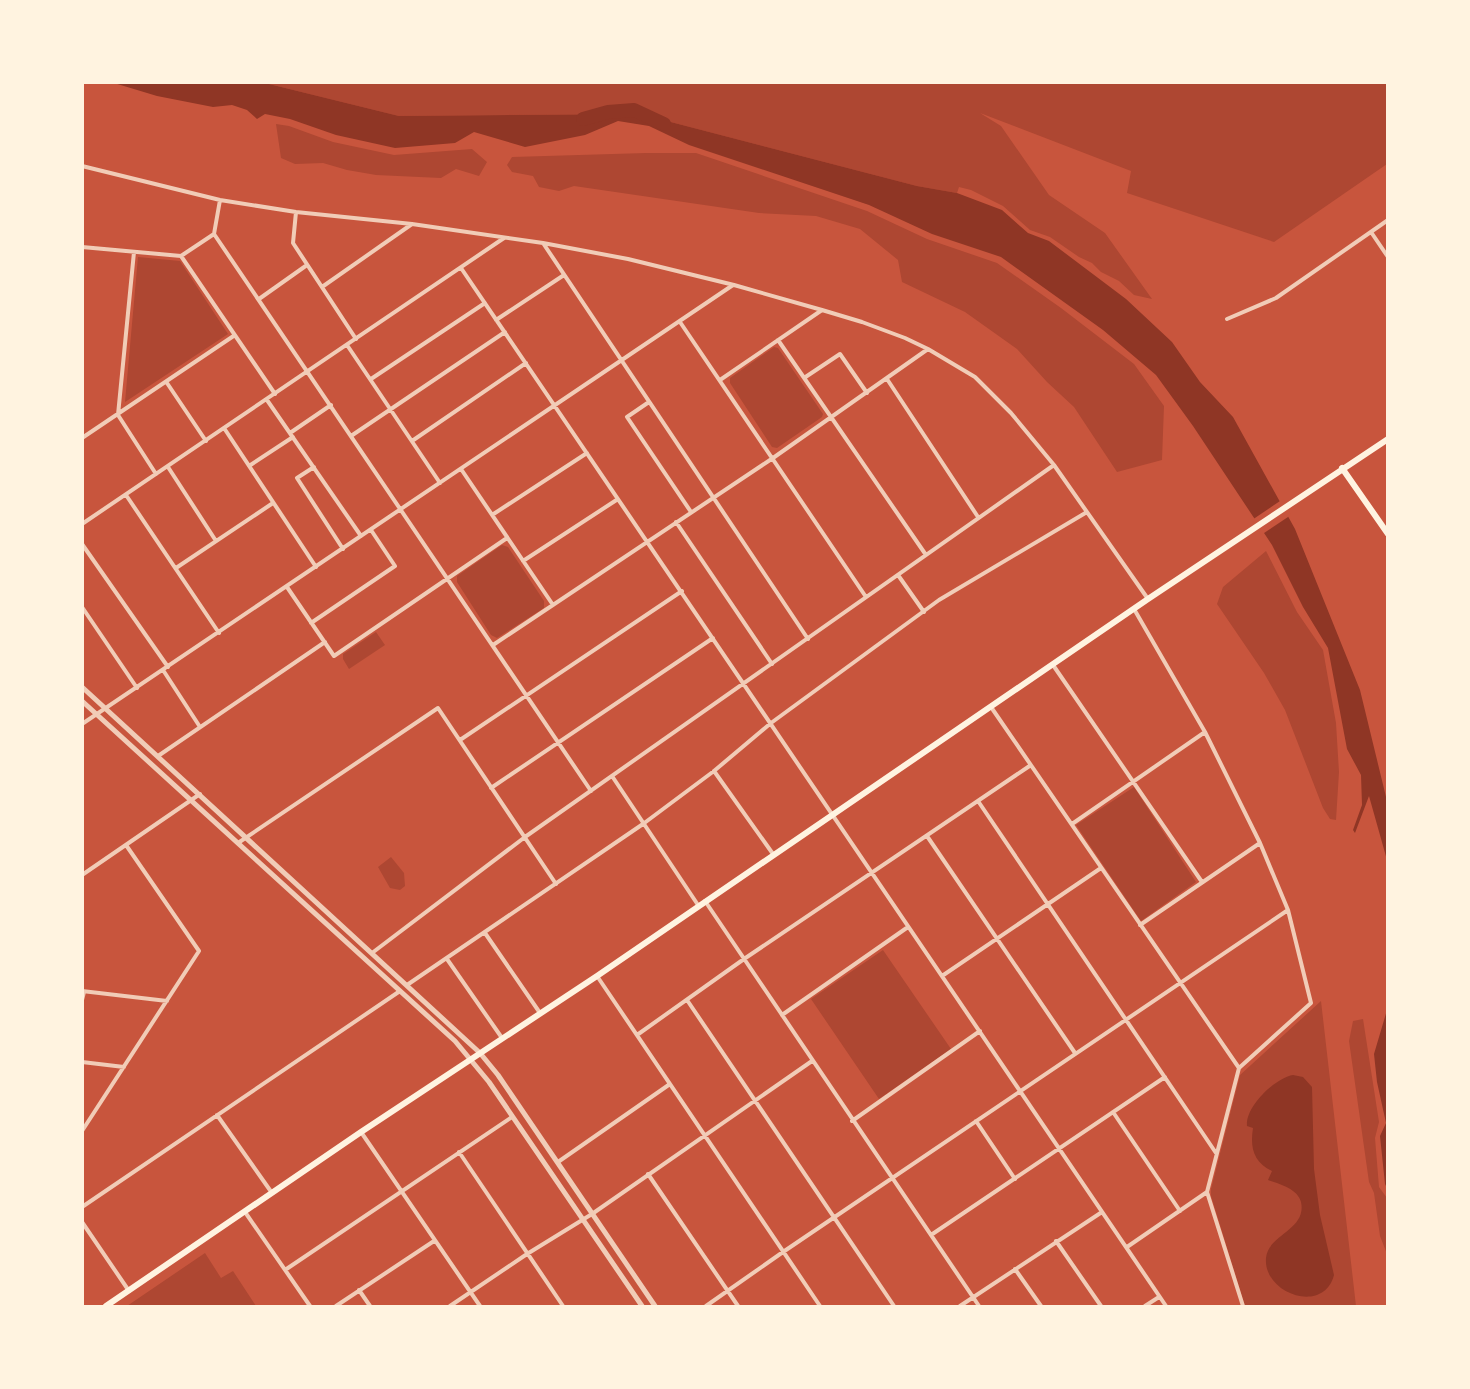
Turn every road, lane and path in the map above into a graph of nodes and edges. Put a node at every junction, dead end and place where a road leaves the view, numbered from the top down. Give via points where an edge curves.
1 (82, 166) edge
2 (220, 200) junction
3 (296, 212) junction
4 (1388, 220) edge
5 (412, 224) junction
6 (1371, 232) junction
7 (214, 234) junction
8 (504, 238) junction
9 (543, 243) junction
10 (82, 247) edge
11 (134, 252) junction
12 (182, 256) junction
13 (1388, 257) edge
14 (308, 265) junction
15 (461, 268) junction
16 (564, 275) junction
17 (734, 285) junction
18 (322, 287) junction
19 (259, 299) junction
20 (485, 303) junction
21 (822, 310) junction
22 (1227, 319) dead end
23 (496, 320) junction
24 (680, 322) junction
25 (505, 332) junction
26 (236, 335) junction
27 (356, 339) junction
28 (778, 340) junction
29 (347, 345) junction
30 (928, 349) junction
31 (622, 362) junction
32 (526, 363) junction
33 (308, 372) junction
34 (804, 378) junction
35 (370, 379) junction
36 (887, 379) junction
37 (720, 380) junction
38 (167, 382) junction
39 (867, 393) junction
40 (275, 394) junction
41 (267, 400) junction
42 (649, 402) junction
43 (331, 405) junction
44 (555, 406) junction
45 (391, 409) junction
46 (118, 415) junction
47 (831, 418) junction
48 (224, 428) junction
49 (291, 435) junction
50 (351, 436) junction
51 (82, 438) edge
52 (1388, 439) edge
53 (206, 441) junction
54 (412, 441) junction
55 (587, 453) junction
56 (773, 458) junction
57 (1054, 465) junction
58 (249, 466) junction
59 (168, 467) junction
60 (314, 467) junction
61 (1342, 468) junction
62 (461, 469) junction
63 (156, 474) junction
64 (440, 483) junction
65 (126, 495) junction
66 (712, 497) junction
67 (618, 498) junction
68 (273, 503) junction
69 (402, 510) junction
70 (691, 512) junction
71 (1087, 512) junction
72 (492, 515) junction
73 (978, 517) junction
74 (676, 522) junction
75 (82, 524) edge
76 (371, 530) junction
77 (1388, 534) edge
78 (361, 536) junction
79 (507, 537) junction
80 (216, 541) junction
81 (647, 541) junction
82 (82, 544) edge
83 (343, 549) junction
84 (926, 555) junction
85 (524, 561) junction
86 (316, 567) junction
87 (176, 568) junction
88 (898, 574) junction
89 (446, 578) junction
90 (287, 587) junction
91 (682, 591) junction
92 (866, 597) junction
93 (1148, 598) junction
94 (553, 605) junction
95 (82, 607) edge
96 (1134, 608) junction
97 (924, 612) junction
98 (311, 622) junction
99 (219, 633) junction
100 (713, 638) junction
101 (808, 639) junction
102 (325, 642) junction
103 (493, 645) junction
104 (772, 664) junction
105 (1053, 664) junction
106 (168, 667) junction
107 (163, 670) junction
108 (744, 684) junction
109 (82, 687) edge
110 (136, 688) junction
111 (526, 695) junction
112 (82, 701) edge
113 (991, 707) junction
114 (106, 709) junction
115 (98, 715) junction
116 (771, 723) junction
117 (82, 724) edge
118 (200, 727) junction
119 (1205, 732) junction
120 (460, 740) junction
121 (558, 741) junction
122 (158, 756) junction
123 (1031, 765) junction
124 (714, 771) junction
125 (612, 776) junction
126 (1134, 782) junction
127 (491, 788) junction
128 (591, 790) junction
129 (200, 794) junction
130 (192, 800) junction
131 (978, 801) junction
132 (833, 815) junction
133 (643, 824) junction
134 (1072, 824) junction
135 (927, 836) junction
136 (247, 837) junction
137 (525, 837) junction
138 (238, 843) junction
139 (1260, 843) junction
140 (126, 845) junction
141 (773, 855) junction
142 (1101, 868) junction
143 (872, 873) junction
144 (82, 875) edge
145 (1202, 882) junction
146 (556, 884) junction
147 (704, 901) junction
148 (1047, 904) junction
149 (698, 905) junction
150 (1288, 910) junction
151 (1140, 925) junction
152 (908, 927) junction
153 (485, 933) junction
154 (997, 939) junction
155 (372, 952) junction
156 (447, 959) junction
157 (744, 959) junction
158 (597, 976) junction
159 (942, 976) junction
160 (1179, 983) junction
161 (407, 985) junction
162 (83, 991) edge
163 (400, 991) junction
164 (82, 1000) edge
165 (687, 1000) junction
166 (167, 1001) junction
167 (540, 1013) junction
168 (782, 1015) junction
169 (1126, 1020) junction
170 (980, 1031) junction
171 (637, 1035) junction
172 (502, 1038) junction
173 (480, 1053) junction
174 (1076, 1053) junction
175 (471, 1059) junction
176 (812, 1061) junction
177 (82, 1062) edge
178 (124, 1067) junction
179 (1239, 1068) junction
180 (1165, 1077) junction
181 (670, 1084) junction
182 (1021, 1091) junction
183 (755, 1100) junction
184 (1113, 1112) junction
185 (217, 1116) junction
186 (512, 1117) junction
187 (852, 1120) junction
188 (976, 1121) junction
189 (82, 1131) edge
190 (362, 1132) junction
191 (705, 1135) junction
192 (1059, 1149) junction
193 (459, 1152) junction
194 (1217, 1154) junction
195 (557, 1163) junction
196 (648, 1174) junction
197 (892, 1178) junction
198 (1015, 1179) junction
199 (401, 1191) junction
200 (1207, 1192) junction
201 (272, 1193) junction
202 (82, 1207) edge
203 (1102, 1211) junction
204 (1180, 1211) junction
205 (245, 1212) junction
206 (591, 1214) junction
207 (834, 1218) junction
208 (583, 1219) junction
209 (82, 1222) edge
210 (931, 1235) junction
211 (434, 1240) junction
212 (1056, 1241) junction
213 (1127, 1247) junction
214 (783, 1252) junction
215 (527, 1254) junction
216 (1015, 1269) junction
217 (285, 1270) junction
218 (359, 1290) junction
219 (129, 1291) junction
220 (470, 1292) junction
221 (728, 1292) junction
222 (1159, 1297) junction
223 (973, 1298) junction
224 (106, 1306) edge
225 (310, 1306) edge
226 (336, 1306) edge
227 (370, 1306) edge
228 (450, 1306) edge
229 (480, 1306) edge
230 (563, 1306) edge
231 (642, 1306) edge
232 (655, 1306) edge
233 (706, 1306) edge
234 (738, 1306) edge
235 (820, 1306) edge
236 (894, 1306) edge
237 (960, 1306) edge
238 (979, 1306) edge
239 (1041, 1306) edge
240 (1101, 1306) edge
241 (1145, 1306) edge
242 (1166, 1306) edge
243 (1243, 1306) edge

1 - 2 street
2 - 3 street
2 - 7 street
3 - 5 street
3 - 14 street via 293,243
4 - 6 street
5 - 8 street
5 - 18 street
6 - 13 street
6 - 22 street via 1276,298
7 - 12 street
7 - 19 street
8 - 9 street
8 - 15 street
9 - 16 street
9 - 17 street via 628,258
10 - 11 street
11 - 12 street
11 - 46 street
12 - 26 street
14 - 18 street
14 - 19 street
15 - 20 street
15 - 27 street
16 - 23 street
16 - 31 street
17 - 21 street
17 - 24 street
18 - 27 street
19 - 33 street
20 - 23 street
20 - 35 street
21 - 28 street
21 - 30 street
23 - 25 street
24 - 31 street
24 - 37 street
25 - 32 street
25 - 45 street
26 - 38 street
26 - 40 street
27 - 29 street
28 - 34 street
28 - 37 street
29 - 33 street
29 - 35 street
30 - 36 street
30 - 57 street via 975,377
31 - 42 street
31 - 44 street
32 - 44 street
32 - 54 street
33 - 40 street
33 - 43 street
34 - 39 street via 840,354
34 - 47 street
35 - 45 street
36 - 39 street
36 - 73 street
37 - 56 street
38 - 46 street
38 - 53 street
39 - 47 street
40 - 41 street
41 - 48 street
41 - 49 street
42 - 66 street
42 - 70 street via 627,417
43 - 49 street
43 - 50 street
44 - 55 street
44 - 62 street
45 - 50 street
45 - 54 street
46 - 51 street
46 - 63 street
47 - 56 street
47 - 84 street
48 - 53 street
48 - 58 street
49 - 58 street
49 - 60 street
50 - 69 street
52 - 61 main road
53 - 59 street
54 - 64 street
55 - 67 street
55 - 72 street
56 - 66 street
56 - 92 street
57 - 71 street
57 - 73 street
58 - 68 street
59 - 63 street
59 - 80 street
60 - 78 street
60 - 83 street via 297,478
61 - 77 main road
61 - 93 main road
62 - 64 street
62 - 72 street
63 - 65 street
64 - 69 street
65 - 75 street
65 - 87 street
66 - 70 street
66 - 101 street
67 - 81 street
67 - 85 street
68 - 80 street
68 - 86 street
69 - 76 street
69 - 89 street
70 - 74 street
71 - 93 street
71 - 97 street
72 - 79 street
73 - 84 street
74 - 81 street
74 - 104 street
76 - 78 street
76 - 98 street via 395,566
78 - 83 street
79 - 85 street
79 - 89 street
80 - 87 street
81 - 91 street
81 - 94 street
82 - 106 street
83 - 86 street
84 - 88 street
85 - 94 street
86 - 90 street
87 - 99 street
88 - 92 street
88 - 97 street
89 - 102 street via 334,656
89 - 103 street
90 - 98 street
90 - 99 street
91 - 100 street
91 - 111 street
92 - 101 street
93 - 96 main road
94 - 103 street
95 - 110 street
96 - 105 main road
96 - 119 street
97 - 116 street
98 - 102 street
99 - 106 street
100 - 108 street
100 - 121 street
101 - 104 street
102 - 118 street
103 - 111 street
104 - 108 street
105 - 113 main road
105 - 126 street
106 - 107 street
107 - 110 street
107 - 118 street
108 - 116 street
108 - 125 street
109 - 114 street
110 - 114 street
111 - 120 street
111 - 121 street
112 - 115 street
113 - 123 street
113 - 132 main road
114 - 115 street
114 - 122 street
115 - 117 street
115 - 130 street
116 - 124 street
116 - 132 street
118 - 122 street
119 - 126 street
119 - 139 street
120 - 127 street
120 - 136 street via 438,708
121 - 127 street
121 - 128 street
122 - 129 street
123 - 131 street
123 - 134 street
124 - 133 street
124 - 141 street
125 - 128 street
125 - 133 street
126 - 134 street
126 - 145 street
127 - 137 street
128 - 137 street
129 - 130 street
129 - 136 street
130 - 138 street
130 - 140 street
131 - 135 street
131 - 148 street
132 - 141 main road
132 - 143 street
133 - 146 street
133 - 149 street
134 - 142 street
135 - 143 street
135 - 154 street
136 - 138 street
136 - 155 street
137 - 146 street
137 - 155 street
138 - 163 street
139 - 145 street
139 - 150 street
140 - 144 street
140 - 166 street via 199,951
141 - 147 main road
142 - 148 street
142 - 151 street
143 - 152 street
143 - 157 street
145 - 151 street
146 - 153 street
147 - 149 main road
147 - 157 street
148 - 154 street
148 - 169 street
149 - 158 main road
150 - 160 street
150 - 179 street via 1311,1003
151 - 160 street
152 - 159 street
152 - 168 street
153 - 156 street
153 - 167 street
154 - 159 street
154 - 174 street
155 - 161 street
156 - 161 street
156 - 172 street
157 - 165 street
157 - 168 street
158 - 167 main road
158 - 171 street
159 - 170 street
160 - 169 street
160 - 179 street
161 - 173 street
162 - 164 street
162 - 166 street
163 - 175 street
163 - 185 street
165 - 171 street
165 - 183 street
166 - 178 street
167 - 172 main road
168 - 176 street
169 - 174 street
169 - 180 street
170 - 182 street
170 - 187 street
171 - 181 street
172 - 173 main road
173 - 175 main road
173 - 195 street
174 - 182 street
175 - 186 street
175 - 190 main road
176 - 183 street
176 - 187 street
177 - 178 street
178 - 189 street
179 - 194 street
180 - 184 street
180 - 194 street
181 - 191 street
181 - 195 street
182 - 188 street
182 - 192 street
183 - 191 street
183 - 207 street
184 - 192 street
184 - 204 street
185 - 201 street
185 - 202 street
186 - 193 street
186 - 208 street
187 - 197 street
188 - 197 street
188 - 198 street
190 - 199 street
190 - 201 main road
191 - 196 street
191 - 214 street
192 - 198 street
192 - 203 street
193 - 199 street
193 - 215 street
194 - 200 street
195 - 206 street
196 - 206 street
196 - 221 street
197 - 207 street
197 - 210 street
198 - 210 street
199 - 211 street
199 - 217 street
200 - 204 street
200 - 243 street
201 - 205 main road
203 - 212 street
203 - 213 street
204 - 213 street
205 - 217 street
205 - 219 main road
206 - 208 street
206 - 232 street
207 - 214 street
207 - 236 street
208 - 215 street
208 - 231 street
209 - 219 street
210 - 223 street
211 - 218 street
211 - 220 street
212 - 216 street
212 - 240 street
213 - 222 street
214 - 221 street
214 - 235 street
215 - 220 street
215 - 230 street
216 - 223 street
216 - 239 street
217 - 225 street
218 - 226 street
218 - 227 street
219 - 224 main road
220 - 228 street
220 - 229 street
221 - 233 street
221 - 234 street
222 - 241 street
222 - 242 street
223 - 237 street
223 - 238 street

